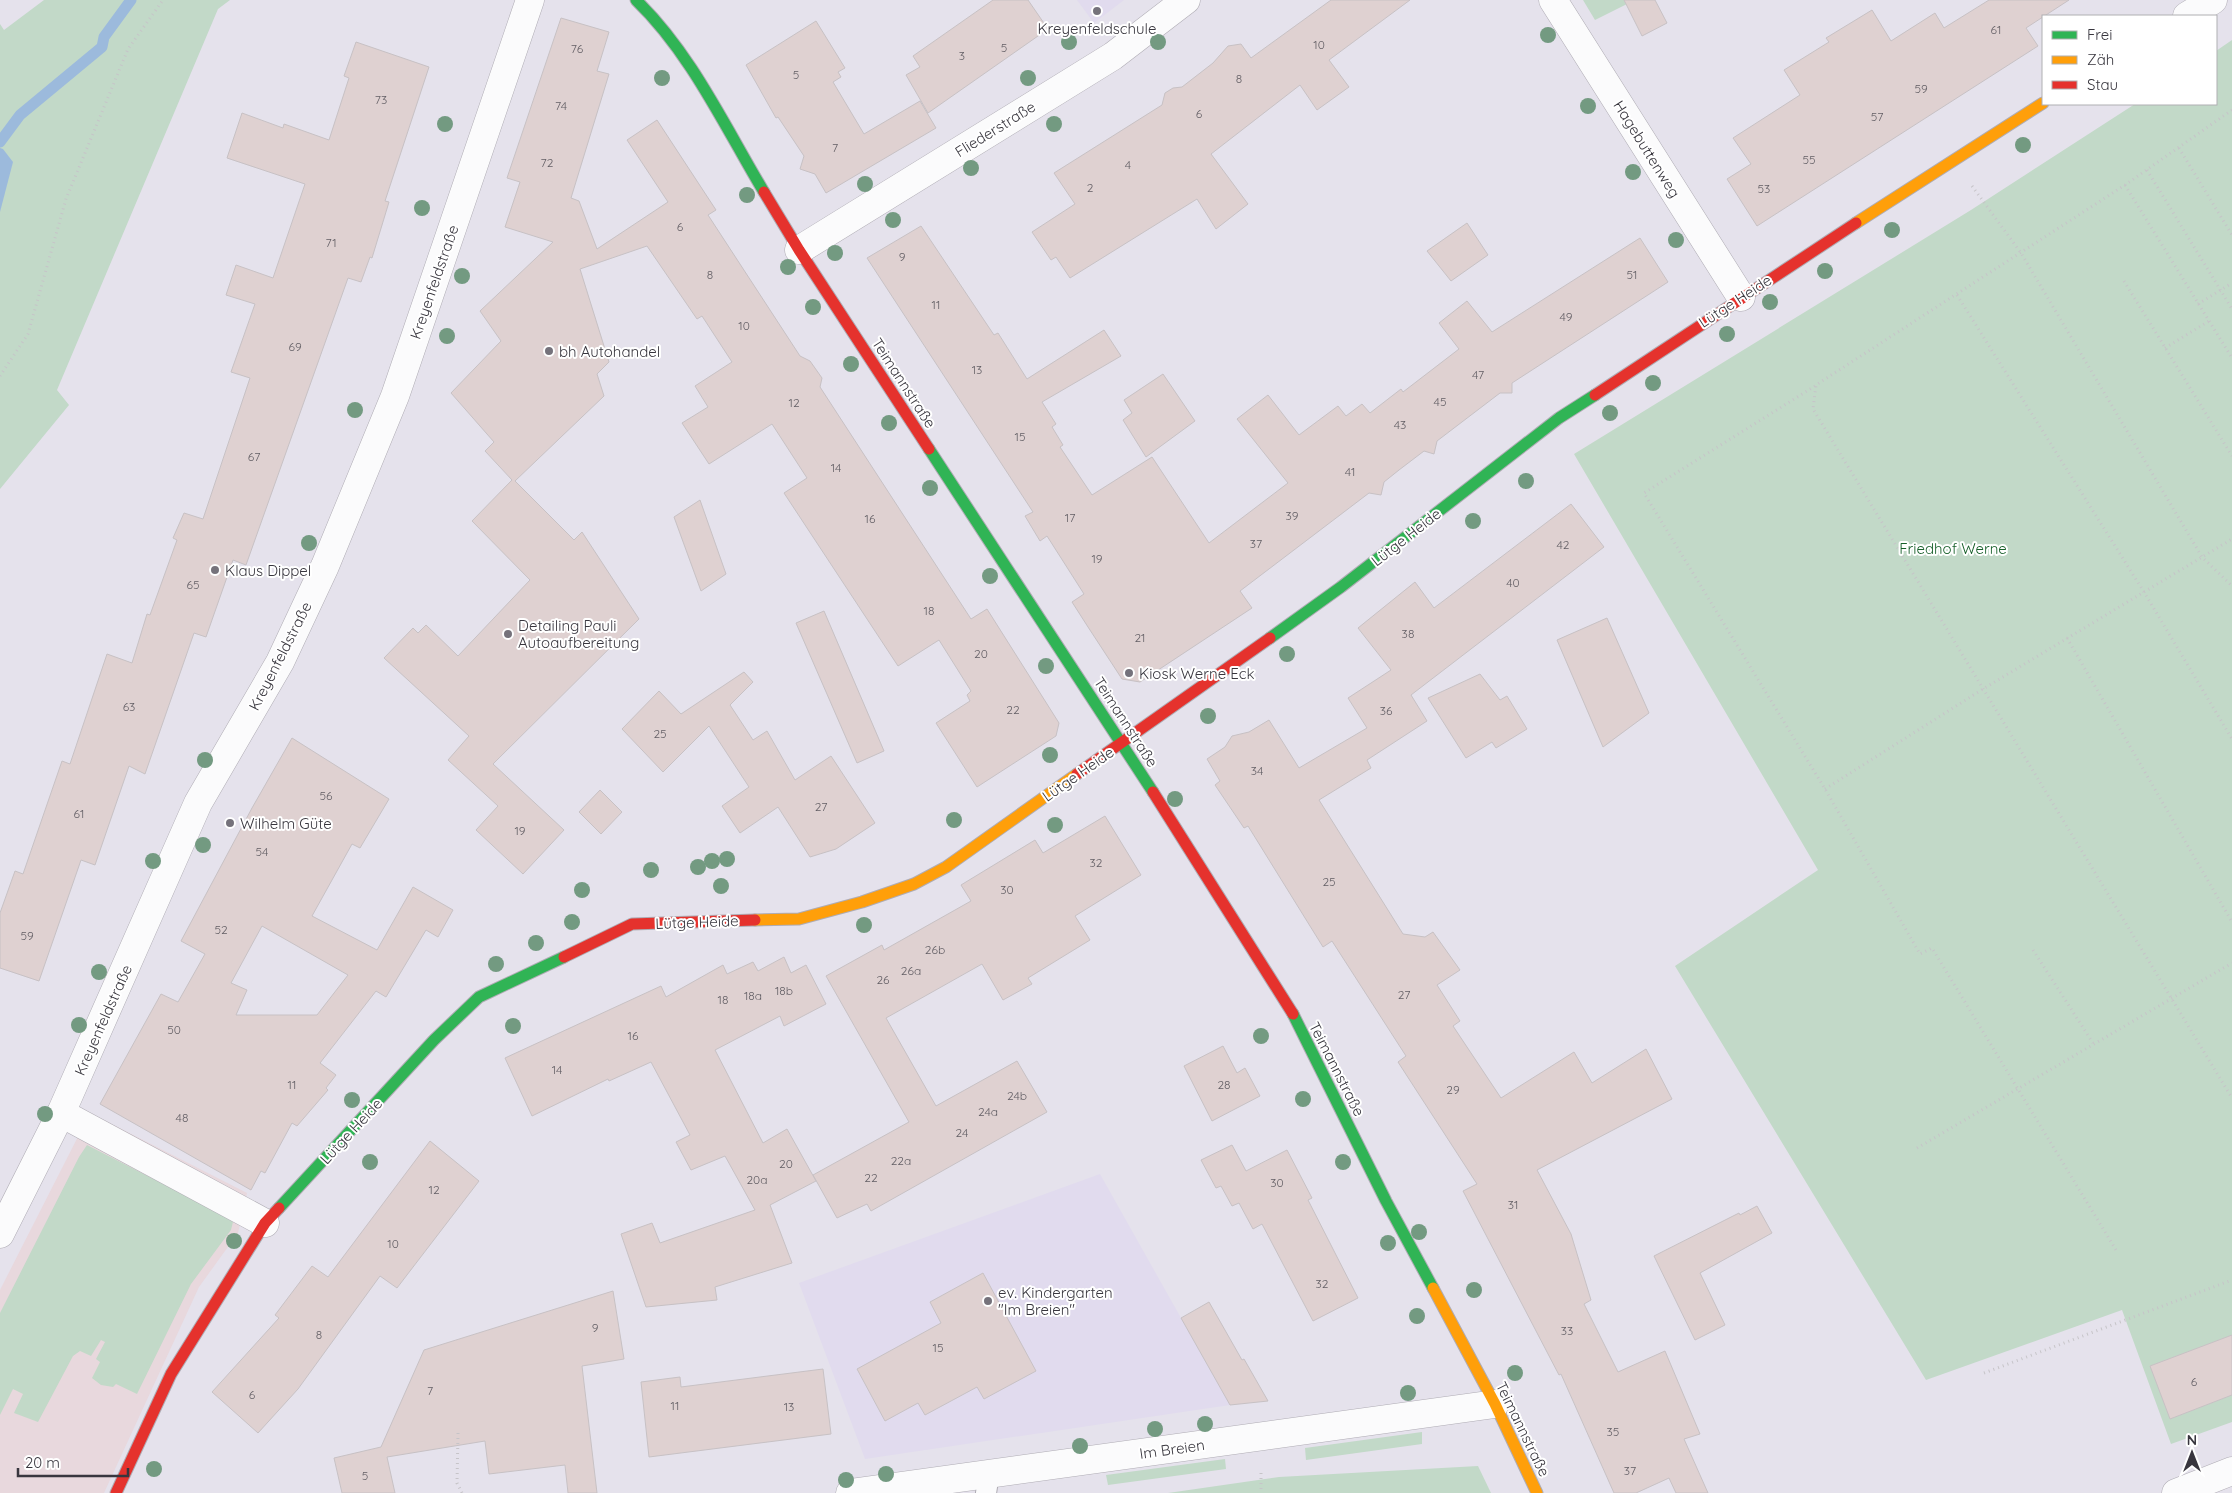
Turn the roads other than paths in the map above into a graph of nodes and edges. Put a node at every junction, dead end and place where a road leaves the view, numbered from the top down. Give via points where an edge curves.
1 (530, 0) edge
2 (636, 0) edge
3 (1186, 0) edge
4 (1553, 0) edge
5 (2213, 0) edge
6 (2188, 15) edge
7 (2042, 104) edge
8 (799, 250) junction
9 (1741, 297) junction
10 (1122, 743) junction
11 (61, 1113) junction
12 (265, 1223) junction
13 (0, 1234) edge
14 (1495, 1404) junction
15 (2232, 1471) edge
16 (987, 1484) edge
17 (116, 1493) edge
18 (850, 1493) edge
19 (1538, 1493) edge
20 (2176, 1493) edge

1 - 11 street, Kreyenfeldstraße via 395,396 340,531 280,662 198,803
2 - 8 street, Teimannstraße via 660,23 685,59
3 - 8 street, Fliederstraße via 1113,56
4 - 9 street, Hagebuttenweg
5 - 6 street
7 - 9 street, Lütge Heide
8 - 10 street, Teimannstraße
9 - 10 street, Lütge Heide via 1559,418 1341,587
10 - 12 street, Lütge Heide via 946,867 914,884 799,919 632,924 479,997 434,1040
10 - 14 street, Teimannstraße via 1289,1006 1386,1201
11 - 12 street
11 - 13 street, Kreyenfeldstraße
12 - 17 street, Lütge Heide via 171,1374
14 - 16 street, Im Breien
14 - 19 street, Teimannstraße
15 - 20 street
16 - 18 street, Im Breien

